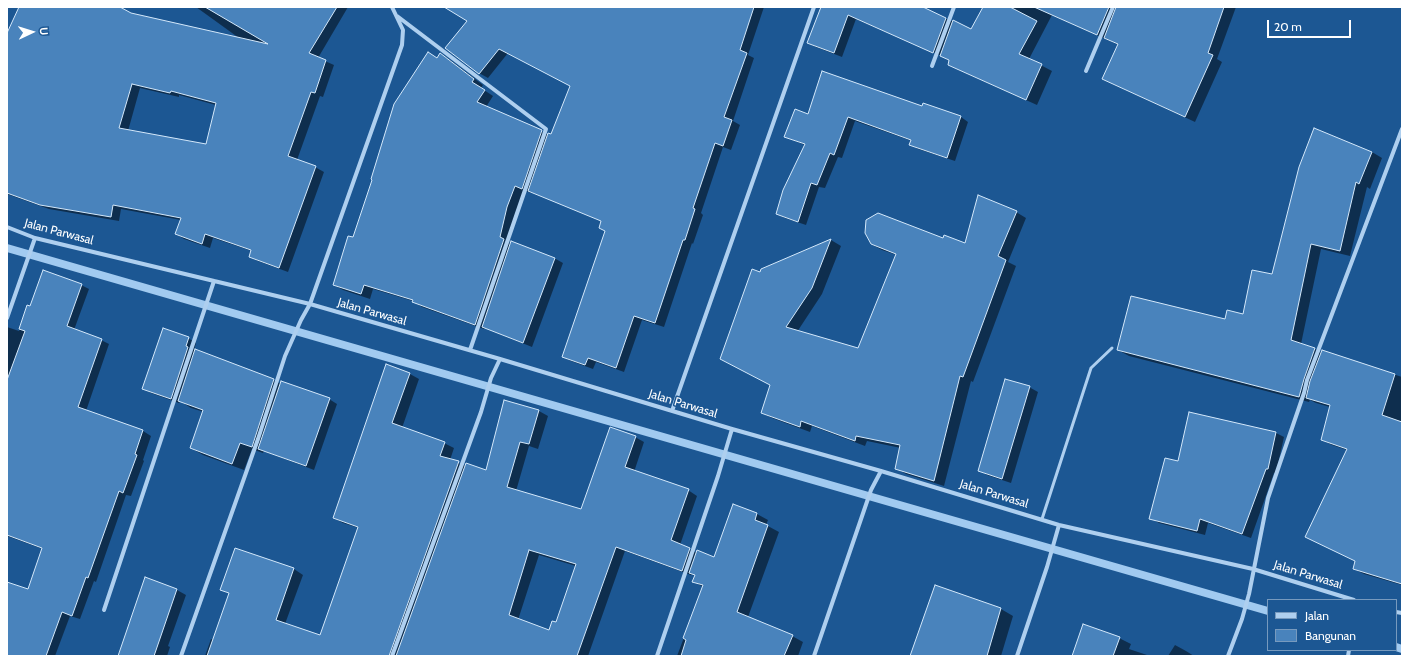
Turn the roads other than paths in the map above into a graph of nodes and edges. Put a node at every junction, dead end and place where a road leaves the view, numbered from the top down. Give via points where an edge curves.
1 (392, 7) edge
2 (814, 7) edge
3 (954, 7) edge
4 (1113, 7) edge
5 (396, 15) junction
6 (932, 66) dead end
7 (1086, 71) dead end
8 (1402, 129) edge
9 (7, 227) edge
10 (35, 238) junction
11 (214, 281) junction
12 (310, 304) junction
13 (7, 318) edge
14 (1112, 348) dead end
15 (470, 350) junction
16 (500, 358) junction
17 (672, 411) junction
18 (732, 429) junction
19 (881, 471) junction
20 (1042, 519) junction
21 (1059, 525) junction
22 (1253, 569) junction
23 (1351, 599) edge
24 (104, 610) dead end
25 (181, 656) edge
26 (392, 656) edge
27 (657, 656) edge
28 (814, 656) edge
29 (1016, 656) edge
30 (1228, 656) edge

1 - 5 street
2 - 17 street
3 - 6 street
4 - 7 street
5 - 12 street via 403,30 402,45
5 - 15 street via 546,129
8 - 22 street via 1307,380 1268,498
9 - 10 street, Jalan Parwasal
10 - 11 street, Jalan Parwasal
10 - 13 street
11 - 12 street, Jalan Parwasal
11 - 24 street
12 - 15 street, Jalan Parwasal
12 - 25 street via 286,356
14 - 20 lane via 1091,368
15 - 16 street, Jalan Parwasal
16 - 17 street, Jalan Parwasal
16 - 26 street
17 - 18 street, Jalan Parwasal
18 - 19 street, Jalan Parwasal
18 - 27 street
19 - 20 street, Jalan Parwasal
19 - 28 street via 860,519
20 - 21 street, Jalan Parwasal
21 - 22 street, Jalan Parwasal
21 - 29 street
22 - 23 street, Jalan Parwasal
22 - 30 street via 1242,619

